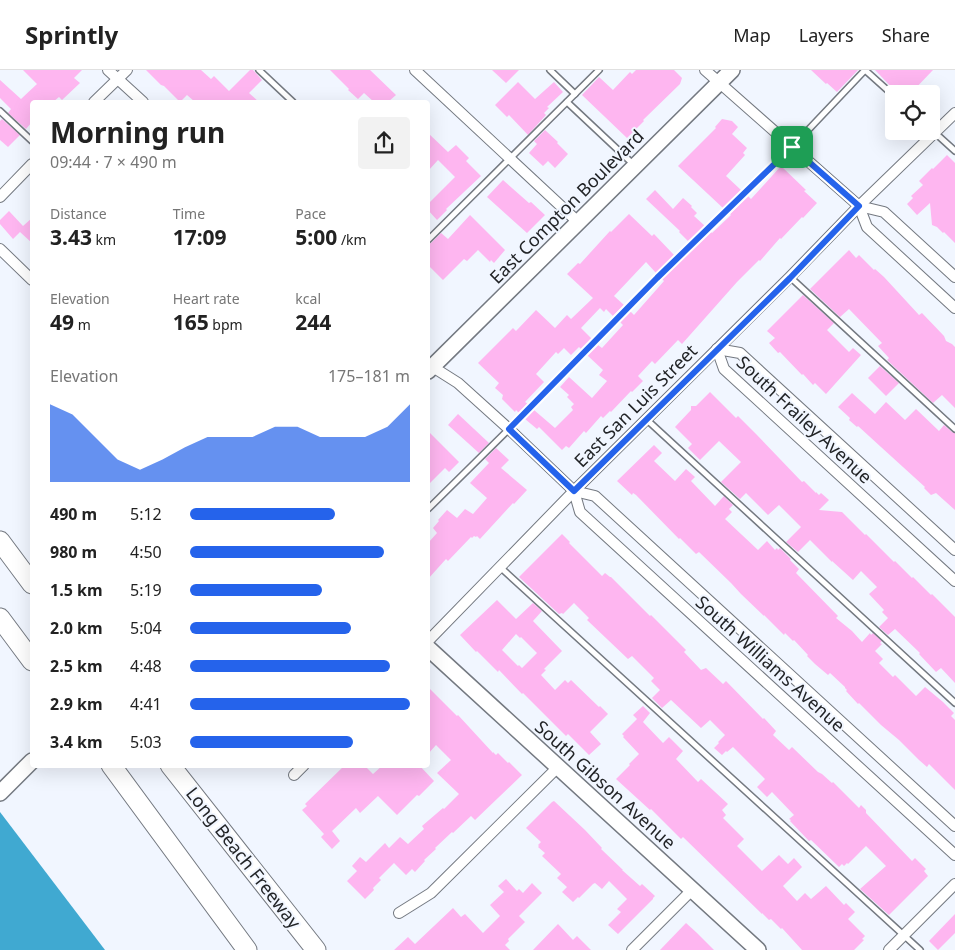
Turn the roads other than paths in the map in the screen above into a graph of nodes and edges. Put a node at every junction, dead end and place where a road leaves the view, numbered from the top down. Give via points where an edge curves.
1 (108, 70) edge
2 (127, 70) edge
3 (259, 70) edge
4 (414, 70) edge
5 (550, 70) edge
6 (599, 70) edge
7 (704, 70) edge
8 (732, 70) edge
9 (865, 70) edge
10 (118, 79) junction
11 (720, 82) junction
12 (885, 88) edge
13 (575, 94) junction
14 (96, 100) edge
15 (141, 100) edge
16 (291, 100) edge
17 (567, 102) junction
18 (0, 112) edge
19 (955, 113) edge
20 (940, 125) edge
21 (940, 137) edge
22 (30, 139) edge
23 (924, 140) edge
24 (792, 147) junction
25 (955, 151) edge
26 (510, 159) junction
27 (30, 166) edge
28 (635, 166) junction
29 (0, 196) edge
30 (859, 206) junction
31 (578, 222) junction
32 (430, 232) edge
33 (432, 235) junction
34 (430, 238) edge
35 (0, 249) edge
36 (955, 277) edge
37 (30, 278) edge
38 (790, 278) junction
39 (955, 308) edge
40 (717, 349) junction
41 (430, 366) edge
42 (430, 368) edge
43 (646, 419) junction
44 (509, 429) junction
45 (955, 429) edge
46 (574, 491) junction
47 (430, 507) edge
48 (0, 541) edge
49 (955, 550) edge
50 (500, 567) junction
51 (30, 581) edge
52 (955, 581) edge
53 (0, 618) edge
54 (430, 639) edge
55 (430, 650) edge
56 (30, 658) edge
57 (955, 703) edge
58 (30, 764) edge
59 (558, 767) junction
60 (114, 768) edge
61 (172, 768) edge
62 (301, 768) edge
63 (294, 775) dead end
64 (0, 793) edge
65 (955, 826) edge
66 (955, 855) edge
67 (955, 884) edge
68 (692, 890) junction
69 (399, 913) dead end
70 (904, 935) junction
71 (247, 950) edge
72 (316, 950) edge
73 (632, 950) edge
74 (758, 950) edge
75 (889, 950) edge
76 (920, 950) edge

1 - 10 street
2 - 10 street
3 - 16 lane
4 - 26 street
5 - 13 lane
6 - 13 lane
7 - 11 street
8 - 11 main road, East Compton Boulevard
9 - 12 lane
9 - 24 lane
10 - 14 street
10 - 15 street
11 - 24 street
11 - 28 main road, East Compton Boulevard
13 - 17 lane
17 - 26 lane
17 - 28 lane
18 - 22 lane
19 - 20 street, East San Luis Street
21 - 25 lane
23 - 30 street, East San Luis Street
24 - 30 street
24 - 44 lane
26 - 31 street
26 - 33 lane
27 - 29 street
28 - 31 main road, East Compton Boulevard
30 - 36 street via 884,212
30 - 38 street, East San Luis Street
30 - 39 street via 866,227
31 - 41 main road, East Compton Boulevard
32 - 33 lane
33 - 34 lane
35 - 37 street
38 - 40 street, East San Luis Street
38 - 45 lane
40 - 43 street, East San Luis Street
40 - 49 street, South Frailey Avenue via 740,354
40 - 52 street, South Frailey Avenue via 724,369
42 - 44 street, South Williams Avenue via 458,383
43 - 46 street, East San Luis Street
43 - 57 lane
44 - 46 street, South Williams Avenue
44 - 47 lane
46 - 50 street, East San Luis Street
46 - 65 street, South Williams Avenue via 595,496
46 - 66 street, South Williams Avenue via 580,512
48 - 51 highway
50 - 54 street, East San Luis Street
50 - 70 lane
53 - 56 highway
55 - 59 main road, South Gibson Avenue
58 - 64 main road
59 - 68 main road, South Gibson Avenue
59 - 69 street via 431,893
60 - 71 highway
61 - 72 highway, Long Beach Freeway
62 - 63 street
67 - 70 street
68 - 73 street
68 - 74 main road, South Gibson Avenue
70 - 75 street
70 - 76 lane

